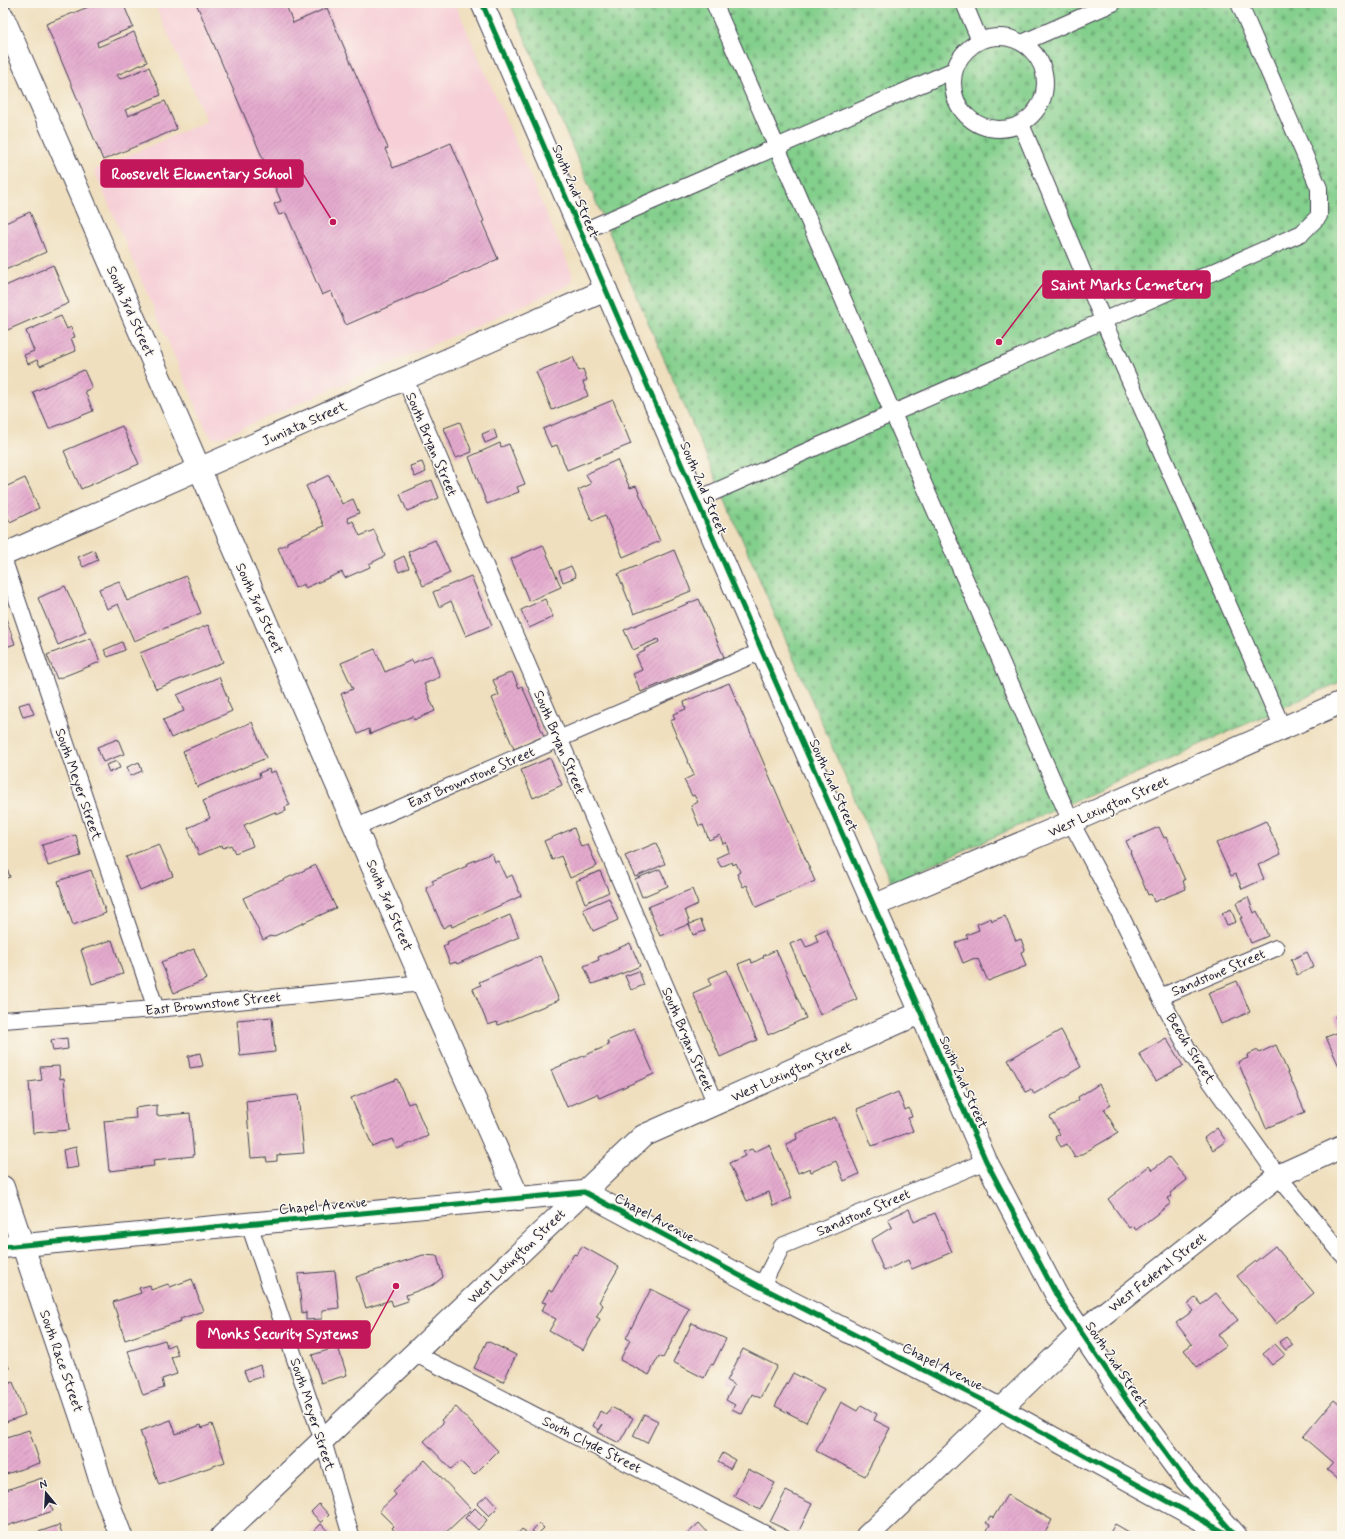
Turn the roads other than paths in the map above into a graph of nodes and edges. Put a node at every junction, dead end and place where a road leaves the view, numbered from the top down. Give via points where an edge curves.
1 (482, 3) edge
2 (714, 3) edge
3 (964, 3) edge
4 (1113, 3) edge
5 (1239, 3) edge
6 (4, 20) edge
7 (980, 40) junction
8 (1022, 43) junction
9 (954, 70) junction
10 (1021, 124) junction
11 (777, 148) junction
12 (581, 232) junction
13 (606, 290) junction
14 (1104, 320) junction
15 (405, 379) junction
16 (892, 413) junction
17 (200, 469) junction
18 (696, 500) junction
19 (3, 556) edge
20 (762, 651) junction
21 (1342, 702) edge
22 (1283, 729) junction
23 (558, 739) junction
24 (1071, 822) junction
25 (356, 827) junction
26 (873, 906) junction
27 (1276, 948) dead end
28 (423, 983) junction
29 (1160, 997) junction
30 (156, 1009) junction
31 (920, 1014) junction
32 (3, 1020) edge
33 (716, 1104) junction
34 (1342, 1147) edge
35 (986, 1161) junction
36 (1278, 1176) junction
37 (3, 1187) edge
38 (584, 1192) junction
39 (519, 1199) junction
40 (249, 1224) junction
41 (12, 1246) edge
42 (1342, 1254) edge
43 (761, 1287) junction
44 (1081, 1332) junction
45 (414, 1353) junction
46 (1000, 1409) junction
47 (323, 1441) junction
48 (121, 1536) edge
49 (222, 1536) edge
50 (351, 1536) edge
51 (769, 1536) edge
52 (867, 1536) edge
53 (1231, 1536) edge
54 (1236, 1536) edge

1 - 12 street, South 2nd Street
2 - 11 lane, Beech Street
3 - 7 lane
4 - 8 lane
5 - 14 lane via 1319,188 1319,216 1302,233
6 - 17 street, South 3rd Street
7 - 8 lane via 1001,36
7 - 9 lane via 961,56
8 - 10 lane via 1039,58 1045,72 1046,88 1042,102 1033,115
9 - 10 lane via 952,85 956,100 964,113 976,123 991,129 1006,129
9 - 11 lane
10 - 14 lane
11 - 12 lane
11 - 16 lane, Beech Street
12 - 13 street, South 2nd Street
13 - 15 street, Juniata Street
13 - 18 street, South 2nd Street
14 - 16 lane
14 - 22 lane
15 - 17 street, Juniata Street
15 - 23 lane, South Bryan Street
16 - 18 lane
16 - 24 lane, Beech Street
17 - 19 street, Juniata Street
17 - 25 street, South 3rd Street
18 - 20 street, South 2nd Street
19 - 30 lane, South Meyer Street
20 - 23 lane, East Brownstone Street
20 - 26 street, South 2nd Street
21 - 22 street, West Lexington Street
22 - 24 street, West Lexington Street
23 - 25 lane, East Brownstone Street
23 - 33 lane, South Bryan Street
24 - 26 street, West Lexington Street
24 - 29 lane, Beech Street
25 - 28 street, South 3rd Street
26 - 31 street, South 2nd Street
27 - 29 lane, Sandstone Street
28 - 30 lane, East Brownstone Street
28 - 39 street, South 3rd Street
29 - 36 lane, Beech Street via 1189,1051
30 - 32 lane, East Brownstone Street
31 - 33 street, West Lexington Street
31 - 35 street, South 2nd Street
33 - 38 street, West Lexington Street via 643,1136
34 - 36 street, West Federal Street
35 - 43 lane, Sandstone Street via 782,1246
35 - 44 street, South 2nd Street via 1057,1296
36 - 42 lane, Beech Street
36 - 44 street, West Federal Street
37 - 41 street, South Race Street
38 - 39 street, Chapel Avenue
38 - 43 street, Chapel Avenue
38 - 45 street, West Lexington Street
39 - 40 street, Chapel Avenue
40 - 41 street, Chapel Avenue
40 - 47 lane, South Meyer Street
41 - 48 street, South Race Street via 82,1420 102,1486
43 - 46 street, Chapel Avenue
44 - 46 street, West Federal Street
44 - 54 street, South 2nd Street via 1130,1405 1178,1469
45 - 47 street, West Lexington Street
45 - 51 lane, South Clyde Street
46 - 52 street, West Federal Street
46 - 53 street, Chapel Avenue
47 - 49 street, West Lexington Street
47 - 50 lane, South Meyer Street

